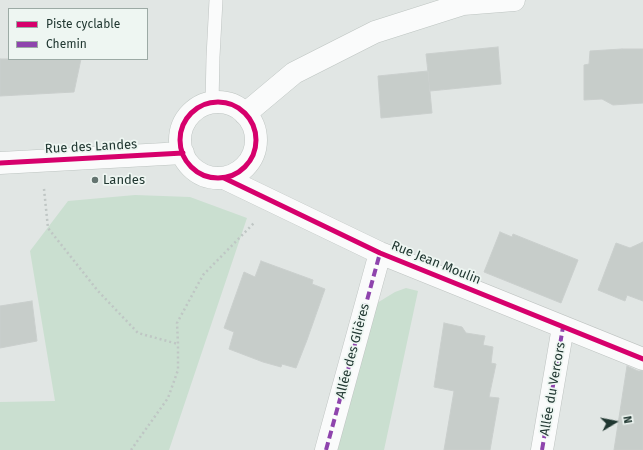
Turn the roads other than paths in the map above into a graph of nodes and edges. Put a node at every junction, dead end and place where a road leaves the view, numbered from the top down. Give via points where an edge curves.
1 (216, 0) edge
2 (514, 0) edge
3 (212, 103) junction
4 (245, 114) junction
5 (183, 153) junction
6 (0, 163) edge
7 (224, 178) junction
8 (380, 253) junction
9 (563, 327) junction
10 (643, 359) edge
11 (326, 450) edge
12 (542, 450) edge

1 - 3 lane
2 - 4 street via 463,4 375,32 294,72
3 - 4 street via 234,106
3 - 5 street via 194,111 186,121 180,141
4 - 7 street via 253,125 255,134 256,144 252,158 244,168
5 - 6 street, Rue des Landes
5 - 7 street via 188,164 198,172 205,176
7 - 8 street, Rue Jean Moulin
8 - 9 street, Rue Jean Moulin
8 - 11 street, Allée des Glières
9 - 10 street, Rue Jean Moulin
9 - 12 street, Allée du Vercors

